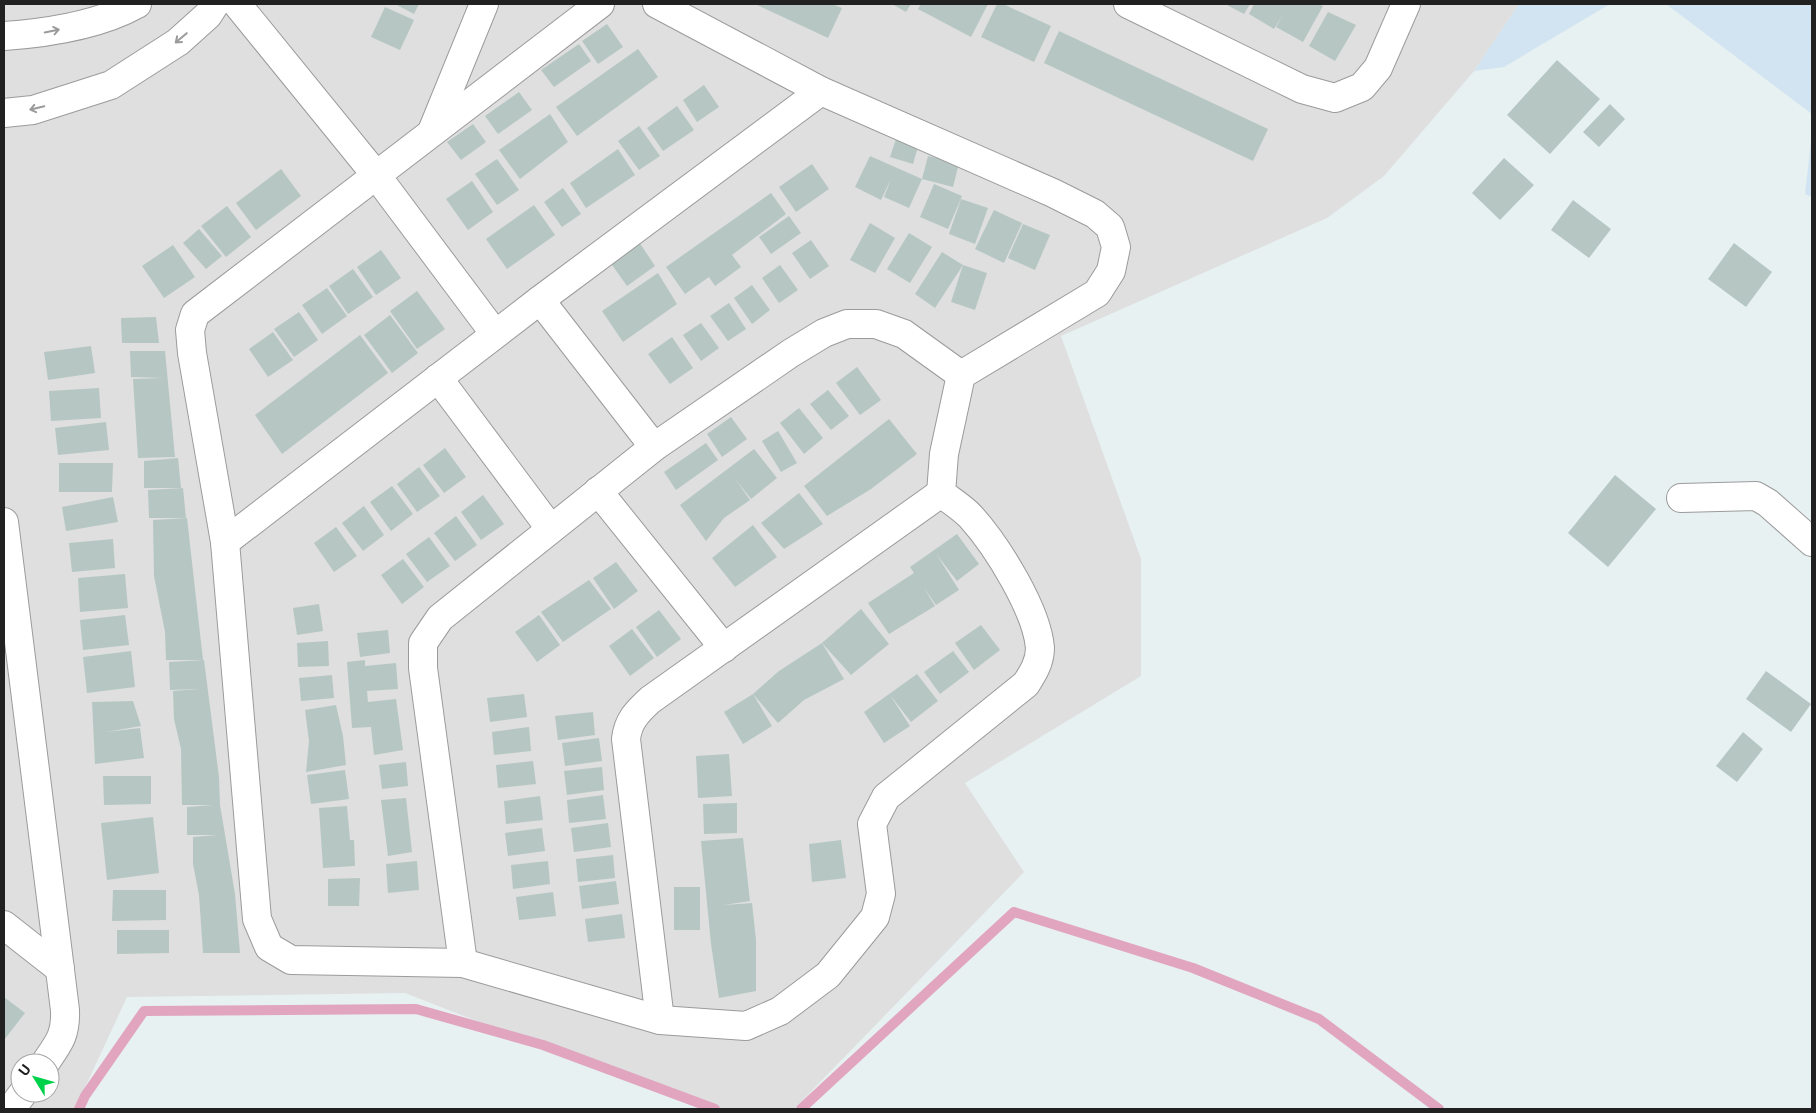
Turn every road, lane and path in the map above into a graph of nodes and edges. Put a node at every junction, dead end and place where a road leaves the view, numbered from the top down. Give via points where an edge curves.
1 (137, 4) edge
2 (215, 4) edge
3 (237, 4) edge
4 (484, 4) edge
5 (600, 4) edge
6 (657, 4) edge
7 (1128, 4) edge
8 (1406, 4) edge
9 (4, 36) edge
10 (821, 91) junction
11 (4, 113) edge
12 (433, 131) junction
13 (376, 175) junction
14 (540, 300) junction
15 (495, 334) junction
16 (961, 375) junction
17 (438, 378) junction
18 (654, 448) junction
19 (598, 490) junction
20 (941, 493) junction
21 (1681, 498) dead end
22 (4, 522) edge
23 (550, 528) junction
24 (225, 542) junction
25 (1812, 542) edge
26 (724, 648) junction
27 (21, 660) junction
28 (4, 683) edge
29 (4, 925) edge
30 (463, 963) junction
31 (60, 969) junction
32 (660, 1020) junction
33 (52, 1053) edge

9 -> 1 street via 72,28
2 -> 11 street via 208,15 178,42 111,85 33,110
3 - 13 street
4 - 12 street
5 - 12 street
6 - 10 street
7 - 8 street via 1302,89 1335,98 1362,88 1378,68
10 - 14 street
10 - 16 street via 1053,193 1095,214 1110,227 1116,247 1111,271 1097,293
12 - 13 street
13 - 15 street
13 - 24 street via 195,314 190,330 192,353
14 - 15 street
14 - 18 street
15 - 17 street
16 - 18 street via 904,334 876,324 846,324 791,353
16 - 20 street via 944,454
17 - 23 street
17 - 24 street
18 - 19 street
19 - 23 street
19 - 26 street
20 - 26 street
20 - 32 street via 970,517 1005,563 1034,620 1040,649 1036,667 1026,684 886,797 872,824 881,894 874,917 828,975 780,1011 746,1026
21 - 25 street via 1756,496
22 - 27 street
23 - 30 street via 440,618 423,643 423,668
24 - 30 street via 257,918 269,947 291,960
26 - 32 street via 650,700 628,726 626,739
27 - 28 street
27 - 31 street
29 - 31 street
30 - 32 street
31 - 33 street via 66,1025 62,1039

